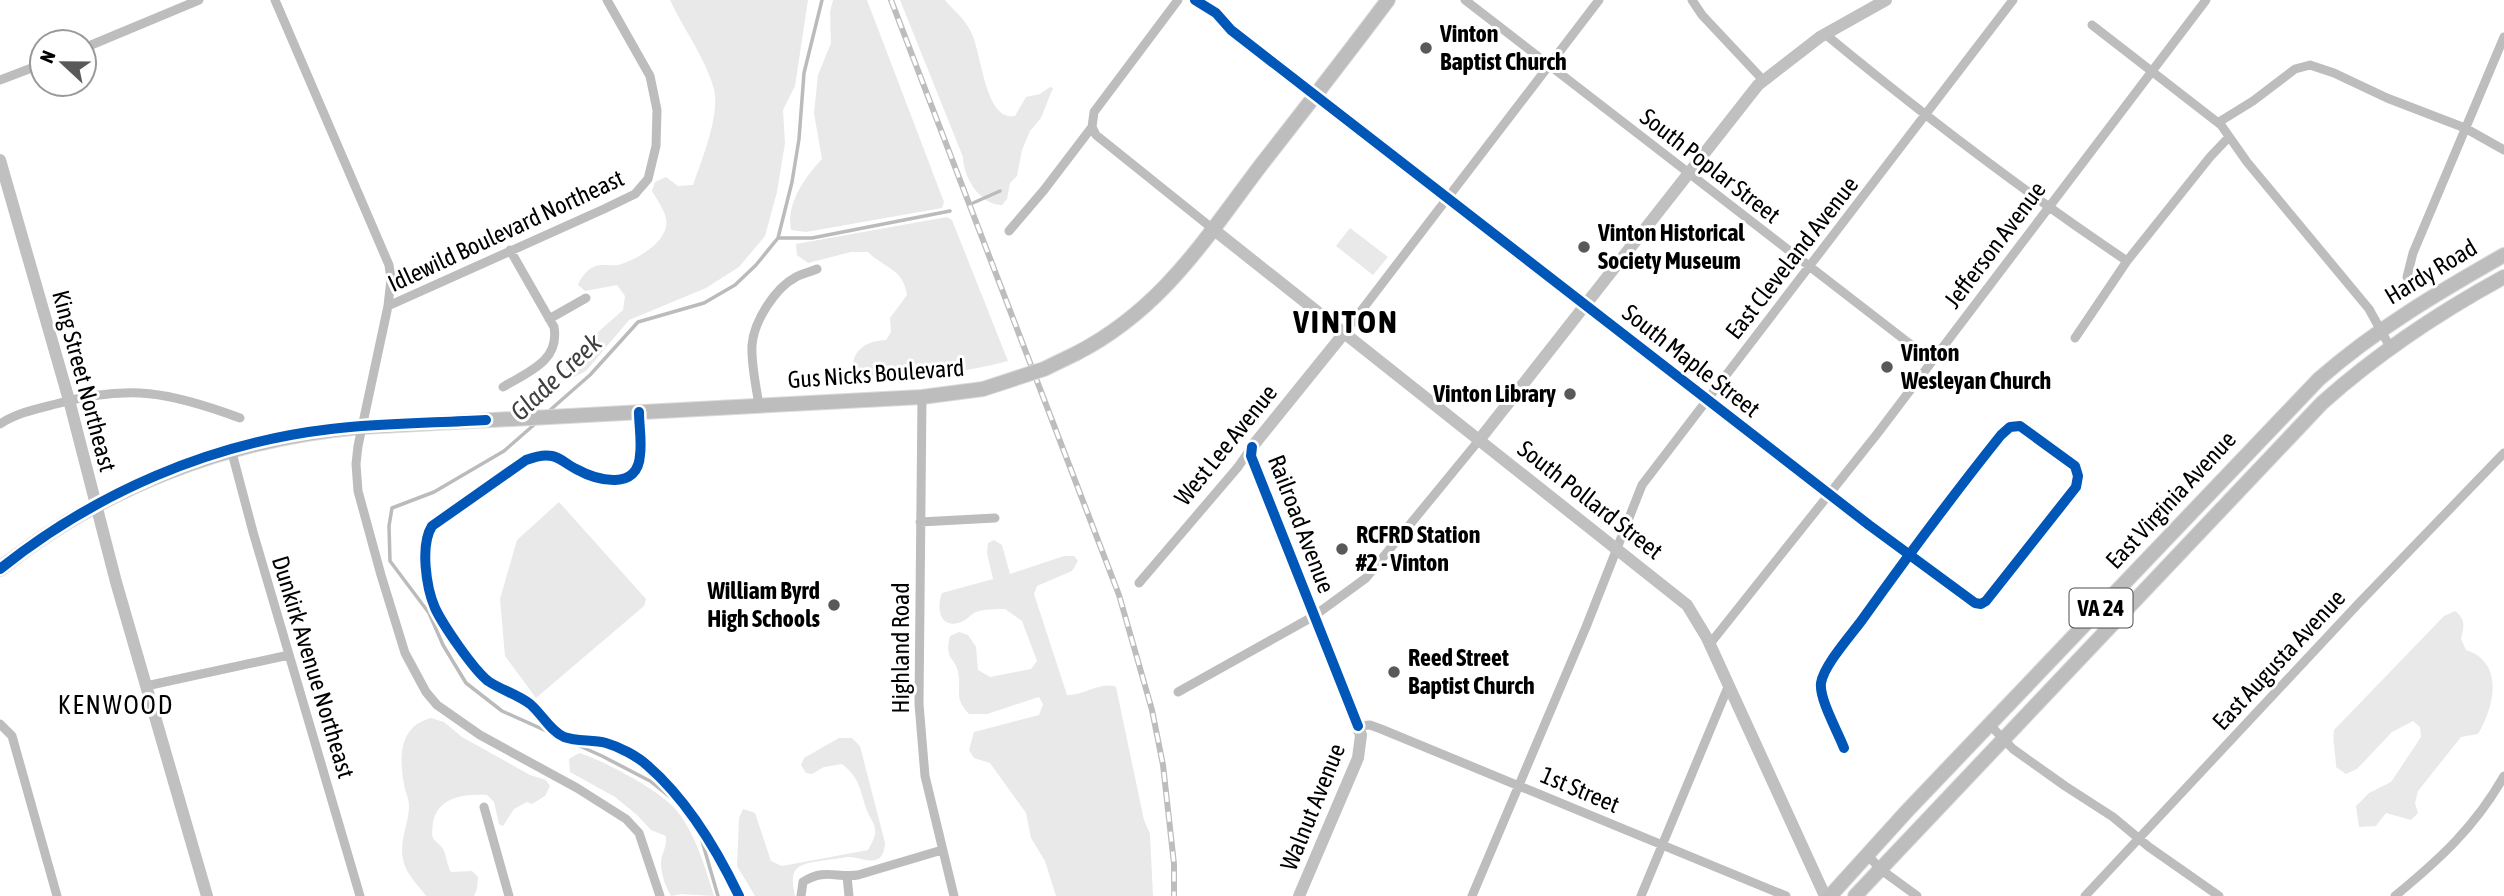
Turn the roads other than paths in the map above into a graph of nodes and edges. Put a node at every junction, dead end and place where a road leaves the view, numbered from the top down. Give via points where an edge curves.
1 (199, 0) edge
2 (275, 0) edge
3 (607, 0) edge
4 (1178, 0) edge
5 (1195, 0) edge
6 (1388, 0) edge
7 (1465, 0) edge
8 (1599, 0) edge
9 (1692, 0) edge
10 (1886, 0) edge
11 (2013, 0) edge
12 (2206, 0) edge
13 (2092, 25) dead end
14 (1825, 34) junction
15 (2504, 37) edge
16 (98, 42) edge
17 (1550, 65) junction
18 (28, 69) edge
19 (2152, 72) junction
20 (0, 80) edge
21 (1763, 80) junction
22 (1315, 95) junction
23 (1926, 114) junction
24 (2219, 122) junction
25 (1092, 127) junction
26 (2465, 128) junction
27 (2229, 136) junction
28 (2504, 150) edge
29 (0, 160) edge
30 (1687, 173) junction
31 (1447, 199) junction
32 (2049, 206) junction
33 (1213, 229) junction
34 (1009, 231) dead end
35 (510, 250) junction
36 (2504, 255) edge
37 (2127, 261) junction
38 (1810, 266) junction
39 (817, 269) dead end
40 (2407, 277) dead end
41 (2504, 277) edge
42 (586, 298) dead end
43 (388, 306) junction
44 (1584, 306) junction
45 (549, 319) junction
46 (2381, 329) junction
47 (1345, 332) junction
48 (2075, 338) dead end
49 (2390, 347) junction
50 (1932, 361) junction
51 (503, 387) dead end
52 (922, 397) junction
53 (69, 400) junction
54 (1706, 400) junction
55 (759, 405) junction
56 (240, 418) dead end
57 (0, 424) edge
58 (362, 427) junction
59 (1480, 439) junction
60 (1252, 447) junction
61 (231, 449) junction
62 (2504, 453) edge
63 (1829, 494) junction
64 (96, 505) junction
65 (995, 518) dead end
66 (920, 522) junction
67 (1617, 548) junction
68 (1909, 555) junction
69 (0, 569) edge
70 (1139, 583) dead end
71 (1314, 616) junction
72 (1709, 645) junction
73 (289, 655) junction
74 (146, 686) junction
75 (1728, 687) junction
76 (1178, 692) dead end
77 (0, 724) edge
78 (1990, 725) junction
79 (1358, 726) junction
80 (2003, 739) junction
81 (1844, 748) dead end
82 (2504, 776) edge
83 (1518, 785) junction
84 (484, 807) dead end
85 (2140, 837) junction
86 (1662, 846) junction
87 (942, 849) junction
88 (1867, 854) junction
89 (1880, 869) junction
90 (847, 876) junction
91 (657, 895) edge
92 (57, 896) edge
93 (207, 896) edge
94 (360, 896) edge
95 (509, 896) edge
96 (801, 896) edge
97 (849, 896) edge
98 (954, 896) edge
99 (1299, 896) edge
100 (1472, 896) edge
101 (1641, 896) edge
102 (1786, 896) edge
103 (1825, 896) edge
104 (1830, 896) edge
105 (1855, 896) edge
106 (1917, 896) edge
107 (2085, 896) edge
108 (2219, 896) edge
109 (2395, 896) edge

1 - 16 street
2 - 43 street via 389,265
3 - 35 street, Idlewild Boulevard Northeast via 654,90 656,146 648,179 635,194
4 - 25 street via 1094,112
5 - 22 street, South Maple Street
6 - 22 main road, Gus Nicks Boulevard
7 - 17 street, South Poplar Street
8 - 17 street
9 - 21 street
10 - 14 street
11 - 23 street, East Cleveland Avenue
12 - 19 street, Jefferson Avenue
13 - 19 street
14 - 21 street
14 - 23 street
15 - 26 street
17 - 30 street, South Poplar Street
17 - 31 street
18 - 20 street
19 - 24 street
19 - 32 street, Jefferson Avenue
21 - 30 street
22 - 31 street, South Maple Street
22 - 33 main road, Gus Nicks Boulevard
23 - 32 street
23 - 38 street, East Cleveland Avenue
24 - 26 street via 2310,65
24 - 27 street
25 - 33 street via 1096,135
25 - 34 street
26 - 28 street
26 - 40 street
27 - 37 street
27 - 46 street
29 - 53 street, King Street Northeast
30 - 38 street, South Poplar Street
30 - 44 street
31 - 44 street, South Maple Street
31 - 47 street
32 - 37 street
32 - 50 street, Jefferson Avenue
33 - 47 street, South Pollard Street
33 - 52 main road, Gus Nicks Boulevard, bridge via 1165,289 1116,330 1077,353 983,389
35 - 43 street, Idlewild Boulevard Northeast
35 - 45 street
36 - 46 main road, Hardy Road / VA 24
37 - 48 street
38 - 50 street, South Poplar Street
38 - 54 street, East Cleveland Avenue
39 - 55 street via 793,278 764,310 755,330 752,346
41 - 49 main road, Hardy Road / VA 24
42 - 45 street
43 - 58 street, Idlewild Boulevard Northeast
44 - 54 street, South Maple Street
44 - 59 street
45 - 51 street via 556,337 552,353
46 - 49 street
46 - 78 main road, East Virginia Avenue / VA 24 via 2296,402
47 - 59 street, South Pollard Street
47 - 60 street, West Lee Avenue
49 - 80 main road, East Virginia Avenue / VA 24 via 2322,403
50 - 63 street, Jefferson Avenue
52 - 55 main road, Gus Nicks Boulevard
52 - 66 street, Highland Road
53 - 56 street via 120,392 153,393 194,401
53 - 57 street
53 - 64 street, King Street Northeast
54 - 63 street, South Maple Street
54 - 67 street, East Cleveland Avenue via 1642,485
55 - 58 main road, Gus Nicks Boulevard
58 - 61 main road, Gus Nicks Boulevard
58 - 91 street, Idlewild Boulevard Northeast via 356,457 358,491 394,622 426,692 462,724 626,819 639,833
59 - 67 street, South Pollard Street
59 - 71 street via 1366,578
60 - 70 street, West Lee Avenue
60 - 71 street, Railroad Avenue via 1251,456
61 - 64 main road, Gus Nicks Boulevard via 148,479
61 - 73 street, Dunkirk Avenue Northeast
62 - 85 street, East Augusta Avenue
63 - 68 street, South Maple Street
63 - 72 street, Jefferson Avenue
64 - 69 main road, Gus Nicks Boulevard
64 - 74 street, King Street Northeast
65 - 66 street
66 - 87 street, Highland Road via 921,748
67 - 72 street, South Pollard Street via 1680,597 1694,613
67 - 83 street, East Cleveland Avenue
68 - 68 street, South Maple Street via 2010,426 2020,426 2075,466 2076,487 1981,604
68 - 81 street via 1823,675 1823,697
71 - 76 street
71 - 79 street, Walnut Avenue
72 - 75 street, South Pollard Street
73 - 74 street
73 - 94 street, Dunkirk Avenue Northeast
74 - 93 street, King Street Northeast
75 - 86 street
75 - 103 street, South Pollard Street
77 - 92 street via 12,736
78 - 80 street
78 - 88 main road, East Virginia Avenue / VA 24
79 - 83 street, 1st Street via 1381,729
79 - 99 street, Walnut Avenue via 1362,743 1358,758
80 - 85 street
80 - 89 main road, East Virginia Avenue / VA 24
82 - 109 street via 2468,830
83 - 86 street, 1st Street
83 - 100 street, East Cleveland Avenue
84 - 95 street
85 - 107 street, East Augusta Avenue
85 - 108 street
86 - 101 street
86 - 102 street, 1st Street
87 - 90 street
87 - 98 street, Highland Road
88 - 89 street
88 - 104 main road, East Virginia Avenue / VA 24
89 - 105 main road, East Virginia Avenue / VA 24
89 - 106 street
90 - 96 street via 822,873 810,877 803,882
90 - 97 street

